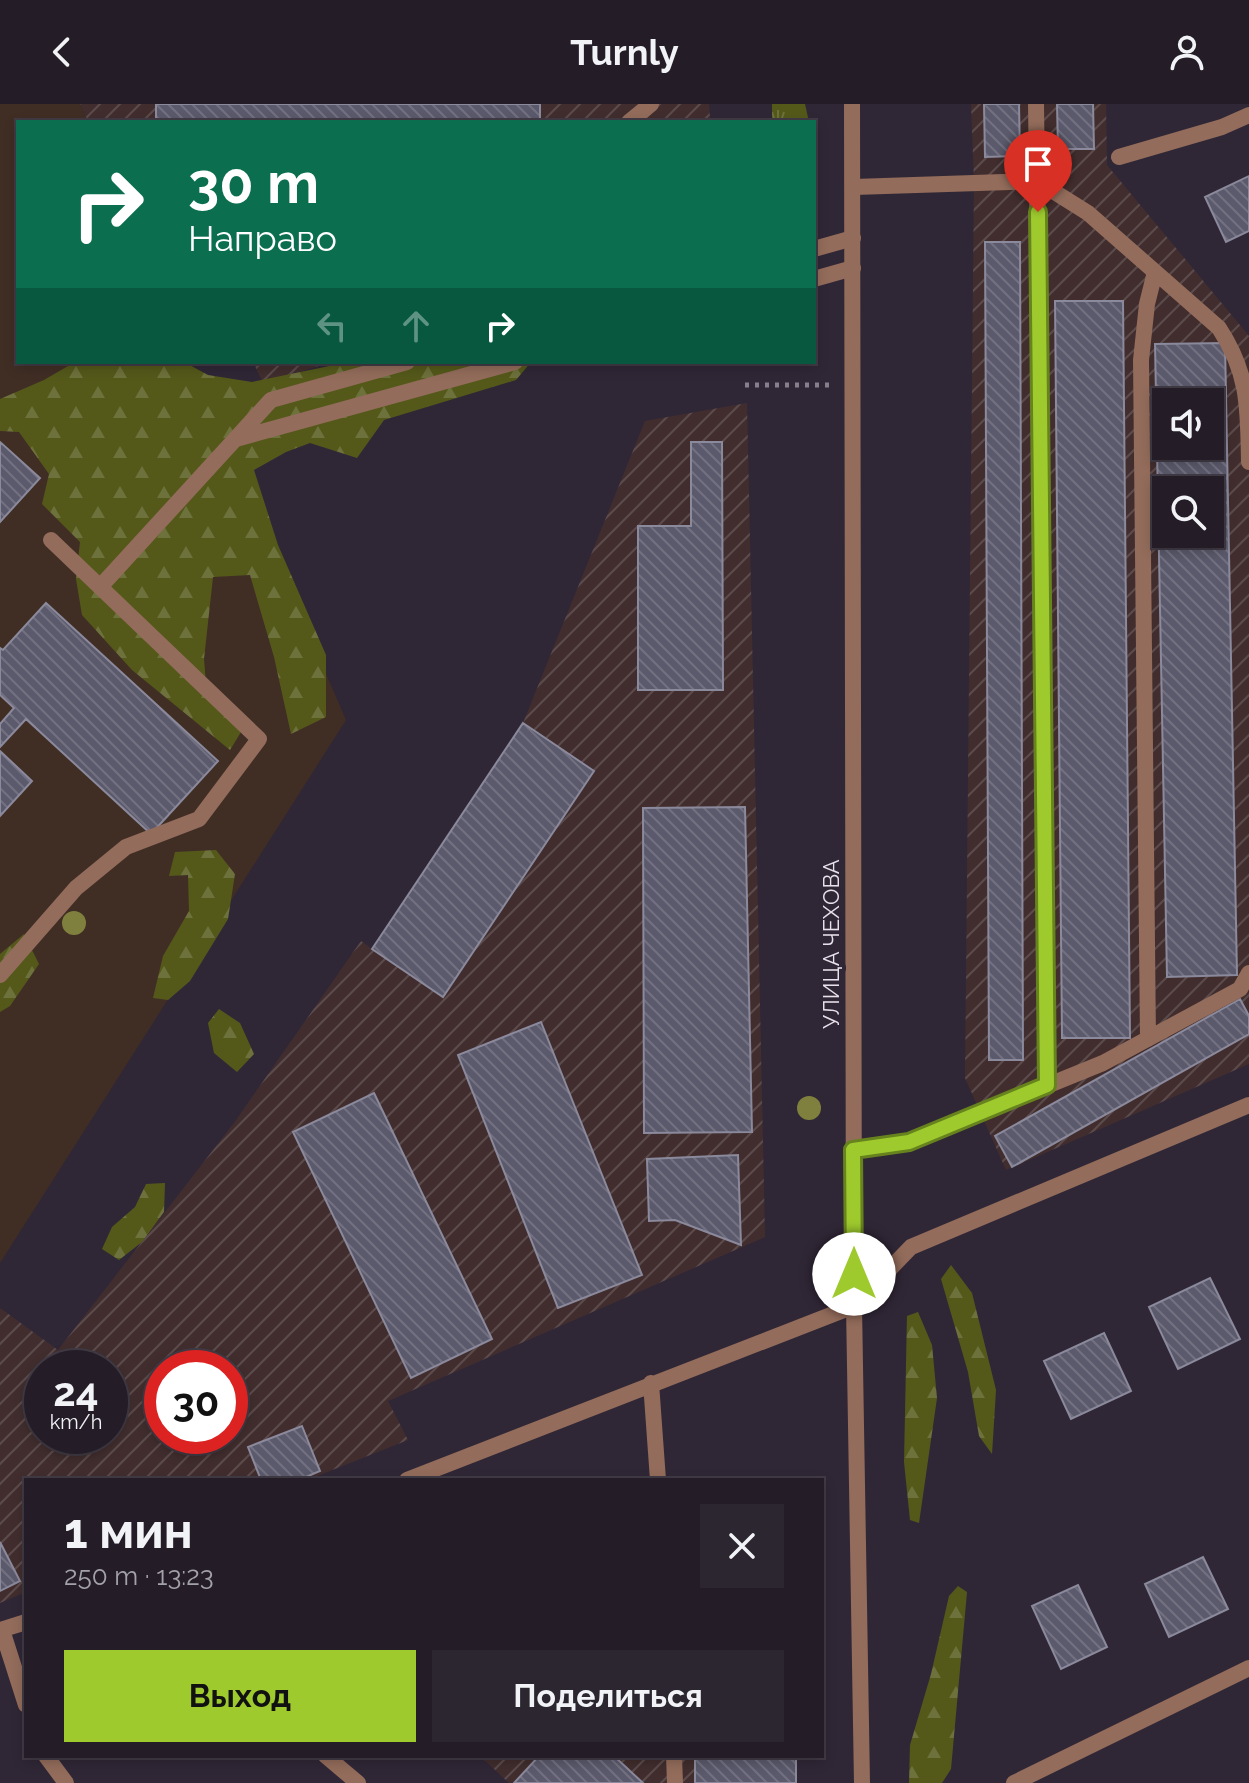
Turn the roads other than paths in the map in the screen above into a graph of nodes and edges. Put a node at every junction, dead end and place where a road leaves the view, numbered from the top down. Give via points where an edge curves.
1 (651, 104) edge
2 (852, 104) edge
3 (1036, 104) edge
4 (1249, 115) edge
5 (631, 120) edge
6 (1119, 157) dead end
7 (1037, 181) junction
8 (854, 187) junction
9 (853, 238) junction
10 (816, 248) edge
11 (853, 268) junction
12 (1155, 272) junction
13 (816, 278) edge
14 (400, 364) edge
15 (508, 364) edge
16 (235, 440) junction
17 (1249, 462) edge
18 (51, 540) dead end
19 (100, 587) junction
20 (1249, 973) edge
21 (0, 975) edge
22 (1148, 1039) junction
23 (1047, 1085) junction
24 (1249, 1105) edge
25 (853, 1150) junction
26 (854, 1306) junction
27 (651, 1383) junction
28 (412, 1478) edge
29 (658, 1478) edge
30 (24, 1623) edge
31 (1, 1630) edge
32 (1249, 1668) edge
33 (24, 1699) edge
34 (47, 1758) edge
35 (328, 1758) edge
36 (674, 1758) edge
37 (66, 1783) edge
38 (358, 1783) edge
39 (675, 1783) edge
40 (862, 1783) edge
41 (1014, 1783) edge

1 - 5 street
2 - 8 street, УЛИЦА ЧЕХОВА
3 - 7 street
4 - 6 street
7 - 8 street
7 - 12 street via 1088,213
7 - 23 street
8 - 9 street, УЛИЦА ЧЕХОВА
9 - 10 street
9 - 11 street, УЛИЦА ЧЕХОВА
11 - 13 street
11 - 25 street, УЛИЦА ЧЕХОВА
12 - 17 street via 1233,345 1246,372
12 - 22 street via 1141,360
14 - 16 street via 271,400
15 - 16 street
16 - 19 street
18 - 19 street
19 - 21 street via 259,739 199,819 126,847 76,888
20 - 22 street via 1240,989
22 - 23 street
23 - 25 street via 909,1142
24 - 26 street via 911,1247
25 - 26 street, УЛИЦА ЧЕХОВА
26 - 27 street
26 - 40 street, УЛИЦА ЧЕХОВА
27 - 28 street
27 - 29 street
30 - 31 street
31 - 33 street
32 - 41 street
34 - 37 street
35 - 38 street
36 - 39 street

